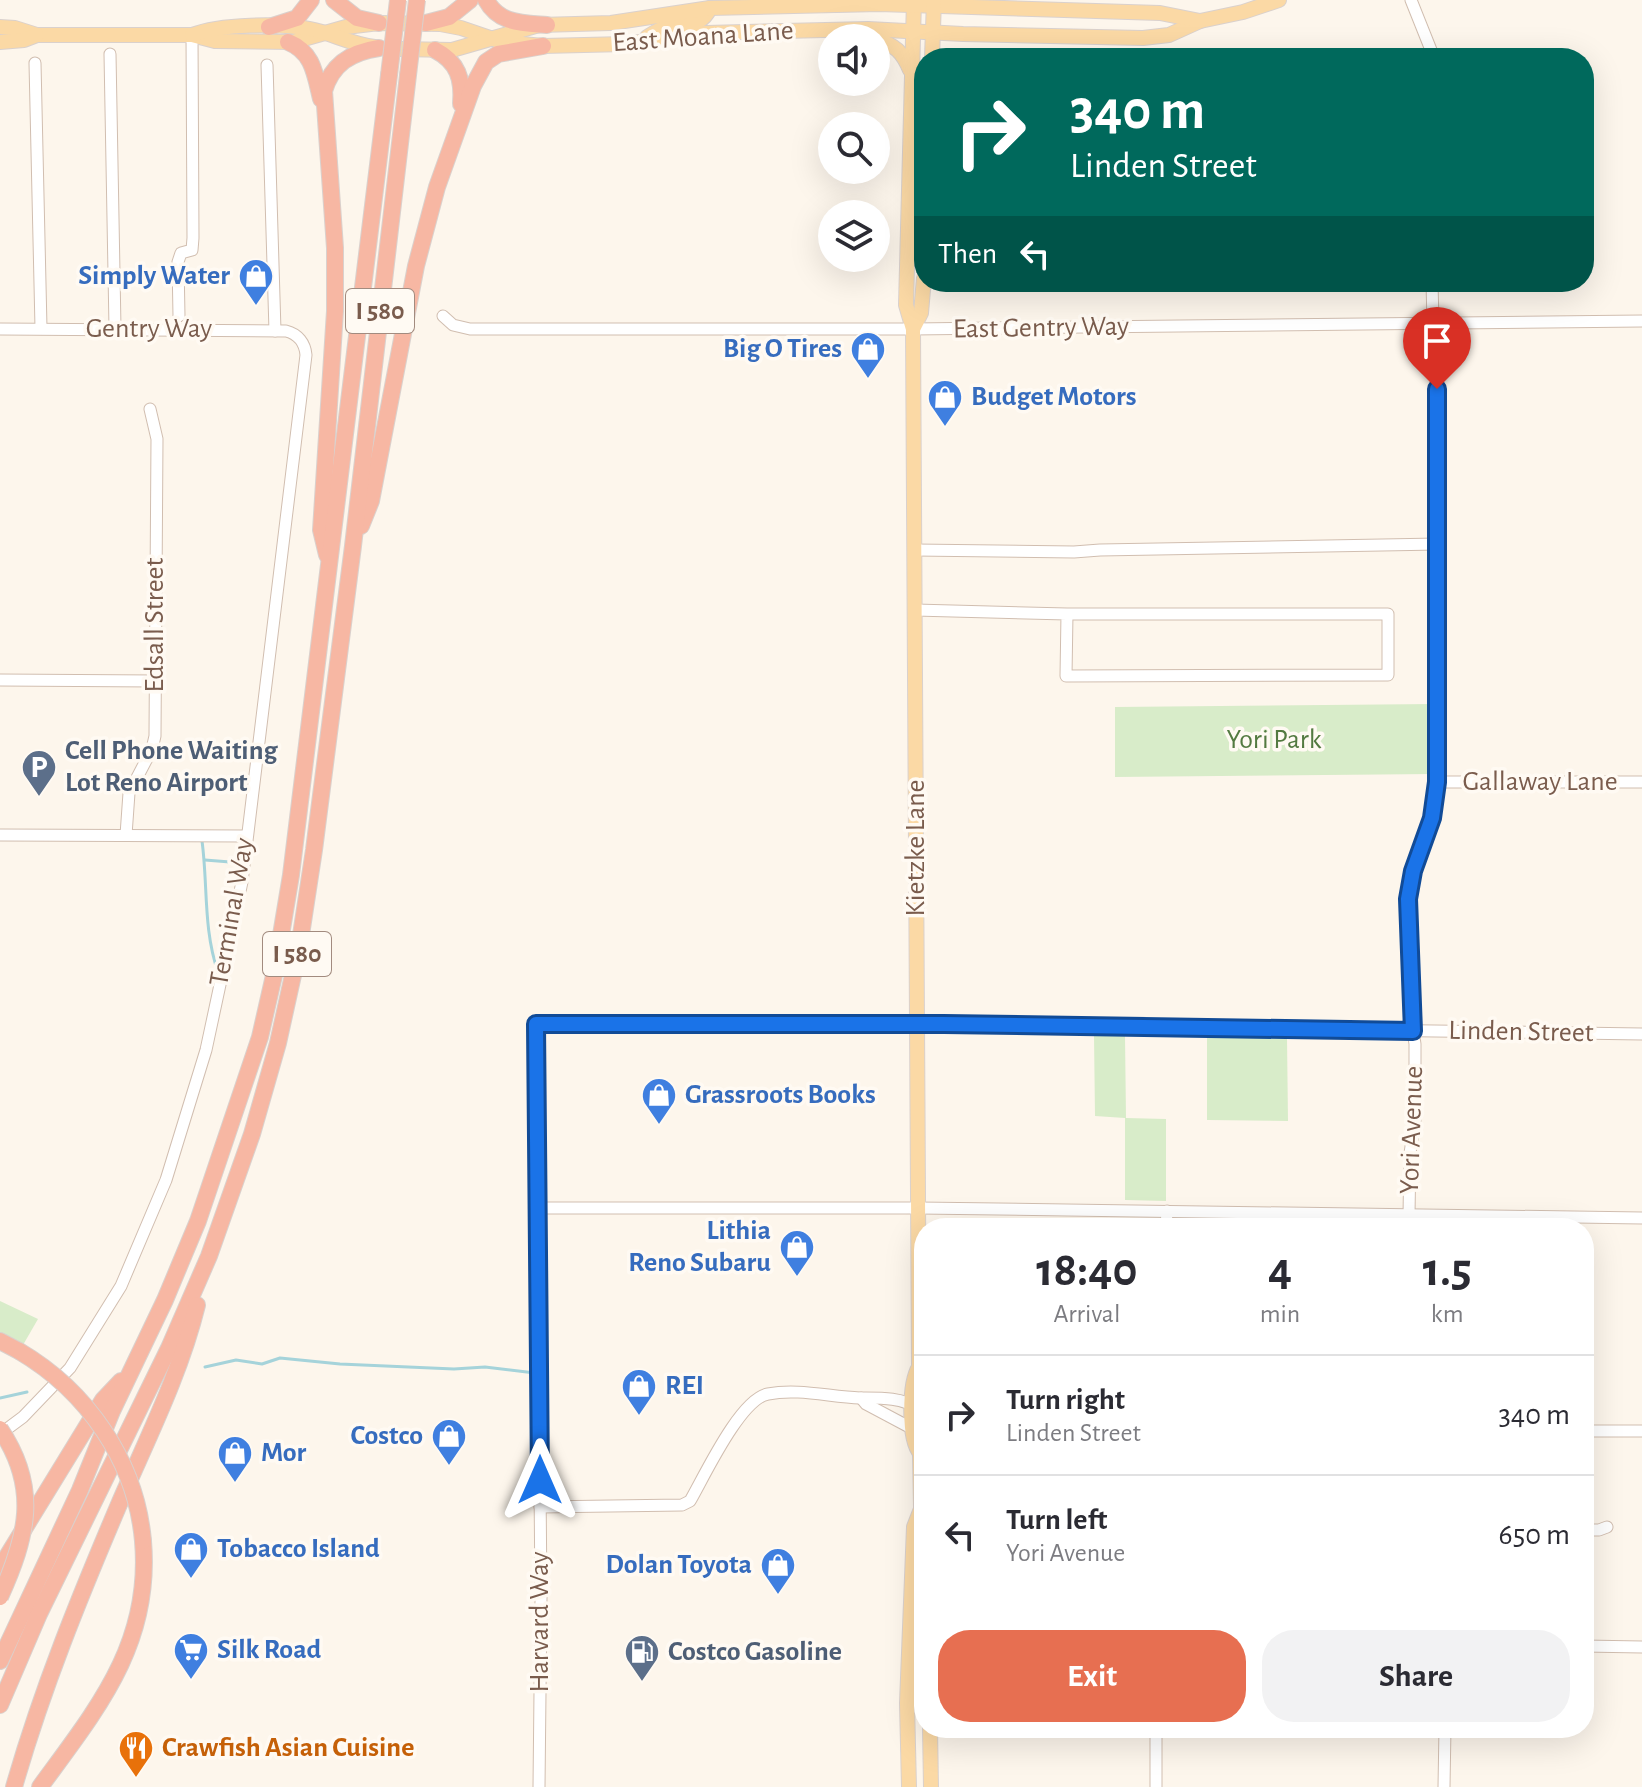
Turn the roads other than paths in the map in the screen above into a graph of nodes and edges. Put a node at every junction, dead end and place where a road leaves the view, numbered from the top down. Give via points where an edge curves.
1 (311, 0) edge
2 (334, 0) edge
3 (398, 0) edge
4 (417, 0) edge
5 (470, 0) edge
6 (486, 0) edge
7 (1279, 0) edge
8 (1411, 0) edge
9 (881, 2) edge
10 (914, 3) edge
11 (934, 4) edge
12 (1254, 4) edge
13 (710, 8) junction
14 (1200, 21) junction
15 (379, 23) junction
16 (426, 23) junction
17 (547, 25) junction
18 (5, 27) edge
19 (269, 27) junction
20 (818, 30) edge
21 (890, 31) edge
22 (913, 31) junction
23 (932, 32) junction
24 (325, 34) junction
25 (37, 35) junction
26 (192, 35) junction
27 (490, 39) junction
28 (0, 42) edge
29 (288, 42) junction
30 (640, 42) junction
31 (543, 46) junction
32 (890, 46) edge
33 (379, 48) junction
34 (932, 48) edge
35 (1430, 48) edge
36 (435, 50) junction
37 (110, 54) dead end
38 (35, 63) dead end
39 (267, 65) dead end
40 (912, 74) junction
41 (324, 113) junction
42 (454, 141) junction
43 (923, 292) edge
44 (1432, 292) edge
45 (179, 316) dead end
46 (443, 316) dead end
47 (1642, 321) edge
48 (1433, 323) junction
49 (41, 328) junction
50 (115, 328) junction
51 (0, 329) edge
52 (913, 329) junction
53 (275, 331) junction
54 (297, 336) joint
55 (150, 409) dead end
56 (1438, 544) junction
57 (353, 546) junction
58 (915, 550) junction
59 (329, 565) junction
60 (915, 610) junction
61 (1067, 614) junction
62 (0, 680) edge
63 (155, 681) junction
64 (1437, 782) junction
65 (1642, 782) edge
66 (0, 835) edge
67 (126, 835) junction
68 (246, 836) junction
69 (536, 1024) joint
70 (917, 1024) junction
71 (1413, 1031) junction
72 (1642, 1034) edge
73 (538, 1208) junction
74 (919, 1208) junction
75 (1167, 1211) junction
76 (1409, 1215) junction
77 (919, 1218) edge
78 (1167, 1218) edge
79 (1427, 1218) edge
80 (1642, 1218) edge
81 (1594, 1220) edge
82 (209, 1256) junction
83 (0, 1341) edge
84 (131, 1371) junction
85 (914, 1379) edge
86 (861, 1398) junction
87 (913, 1404) junction
88 (914, 1409) edge
89 (914, 1425) edge
90 (1594, 1431) edge
91 (1642, 1431) edge
92 (0, 1432) edge
93 (540, 1507) junction
94 (914, 1527) edge
95 (1607, 1527) dead end
96 (1594, 1530) edge
97 (0, 1568) edge
98 (913, 1576) junction
99 (914, 1581) edge
100 (0, 1597) edge
101 (1594, 1646) edge
102 (1642, 1647) edge
103 (0, 1661) edge
104 (0, 1705) edge
105 (930, 1738) edge
106 (1156, 1738) edge
107 (1445, 1738) edge
108 (45, 1781) edge
109 (14, 1787) edge
110 (539, 1787) edge
111 (909, 1787) edge
112 (931, 1787) edge
113 (1156, 1787) edge
114 (1444, 1787) edge

1 - 19 highway via 297,18
2 - 15 highway via 349,13
3 - 59 highway, I 580, bridge
4 - 57 highway, I 580, bridge
5 - 16 highway via 449,17
6 - 17 highway via 503,18
7 - 12 main road, East Moana Lane
8 - 35 street
9 - 10 main road, East Moana Lane
9 - 13 main road, East Moana Lane
10 - 11 main road, East Moana Lane
10 - 22 main road, Kietzke Lane
11 - 14 main road, East Moana Lane via 1153,13
11 - 23 main road
12 - 14 main road, East Moana Lane
13 - 17 main road, East Moana Lane via 611,23
13 - 30 main road via 698,23 665,27
14 - 23 main road, East Moana Lane via 1169,35 1143,38
15 - 16 main road, East Moana Lane
15 - 24 main road, East Moana Lane
16 - 27 main road, East Moana Lane
17 - 27 main road, East Moana Lane
18 - 25 main road, East Moana Lane
19 - 24 main road, East Moana Lane
19 - 26 main road, East Moana Lane via 213,28
20 - 30 main road, East Moana Lane via 706,33
21 - 22 main road, East Moana Lane
22 - 23 main road, East Moana Lane
22 - 40 main road, Kietzke Lane
23 - 34 main road
24 - 29 main road, East Moana Lane
24 - 33 main road, East Moana Lane
25 - 26 main road, East Moana Lane
25 - 28 main road, East Moana Lane
26 - 29 main road, East Moana Lane via 215,41
26 - 45 street via 193,238 192,250 181,253 178,262
27 - 31 main road, East Moana Lane
27 - 36 main road, East Moana Lane
29 - 41 highway via 312,62
30 - 31 main road, East Moana Lane
31 - 42 highway via 507,51 486,62
32 - 40 main road
33 - 36 main road, East Moana Lane
33 - 41 highway via 355,53 333,71 324,91
36 - 42 highway via 450,59 460,78
37 - 50 street
38 - 49 street
39 - 53 street
40 - 52 main road, Kietzke Lane via 906,305
41 - 59 highway via 335,280 321,530
42 - 57 highway via 407,302 371,501
43 - 52 main road, Kietzke Lane
44 - 48 street, Yori Avenue
46 - 52 street, East Gentry Way via 470,329
47 - 48 street, East Gentry Way
48 - 52 street, East Gentry Way
48 - 56 street, Yori Avenue
49 - 50 street, Gentry Way
49 - 51 street, Gentry Way
50 - 53 street, Gentry Way
52 - 58 main road, Kietzke Lane
53 - 54 street, Gentry Way
54 - 68 street, Terminal Way via 306,355
55 - 63 street, Edsall Street via 157,439
56 - 58 street
56 - 64 street, Yori Avenue
57 - 82 highway, I 580 via 299,948 262,1103
58 - 60 main road, Kietzke Lane
59 - 84 highway, I 580 via 291,875 260,1037 198,1221
60 - 61 street
60 - 70 main road, Kietzke Lane
61 - 61 street via 1388,614 1388,675 1066,676
62 - 63 street
63 - 67 street, Edsall Street via 155,736 129,793
64 - 65 street, Gallaway Lane
64 - 71 street, Yori Avenue via 1408,899
66 - 67 street
67 - 68 street
68 - 92 street, Terminal Way via 242,882 206,1050 146,1232 82,1353 53,1388
69 - 70 street, Linden Street
69 - 73 street, Harvard Way
70 - 71 street, Linden Street
70 - 74 main road, Kietzke Lane
71 - 72 street, Linden Street
71 - 76 street, Yori Avenue
73 - 74 street
73 - 93 street, Harvard Way
74 - 75 street
74 - 77 main road, Kietzke Lane
75 - 76 street
75 - 78 street
76 - 79 street
80 - 81 street
82 - 104 highway, I 580
82 - 109 highway via 172,1384 80,1596
83 - 108 highway, bridge via 48,1370 99,1422 126,1470 143,1541 143,1586 130,1648 105,1696
84 - 97 highway via 103,1400
84 - 103 highway, I 580
85 - 87 main road, Kietzke Lane
86 - 87 street
86 - 89 street
86 - 93 street via 765,1394 733,1426 690,1501 679,1507
87 - 88 main road, Kietzke Lane
90 - 91 street
92 - 100 highway, bridge via 16,1458 26,1499 22,1541
93 - 110 street, Harvard Way
94 - 98 main road, Kietzke Lane
95 - 96 street
98 - 99 street
98 - 111 main road, Kietzke Lane
101 - 102 street
105 - 112 main road
106 - 113 street
107 - 114 street

